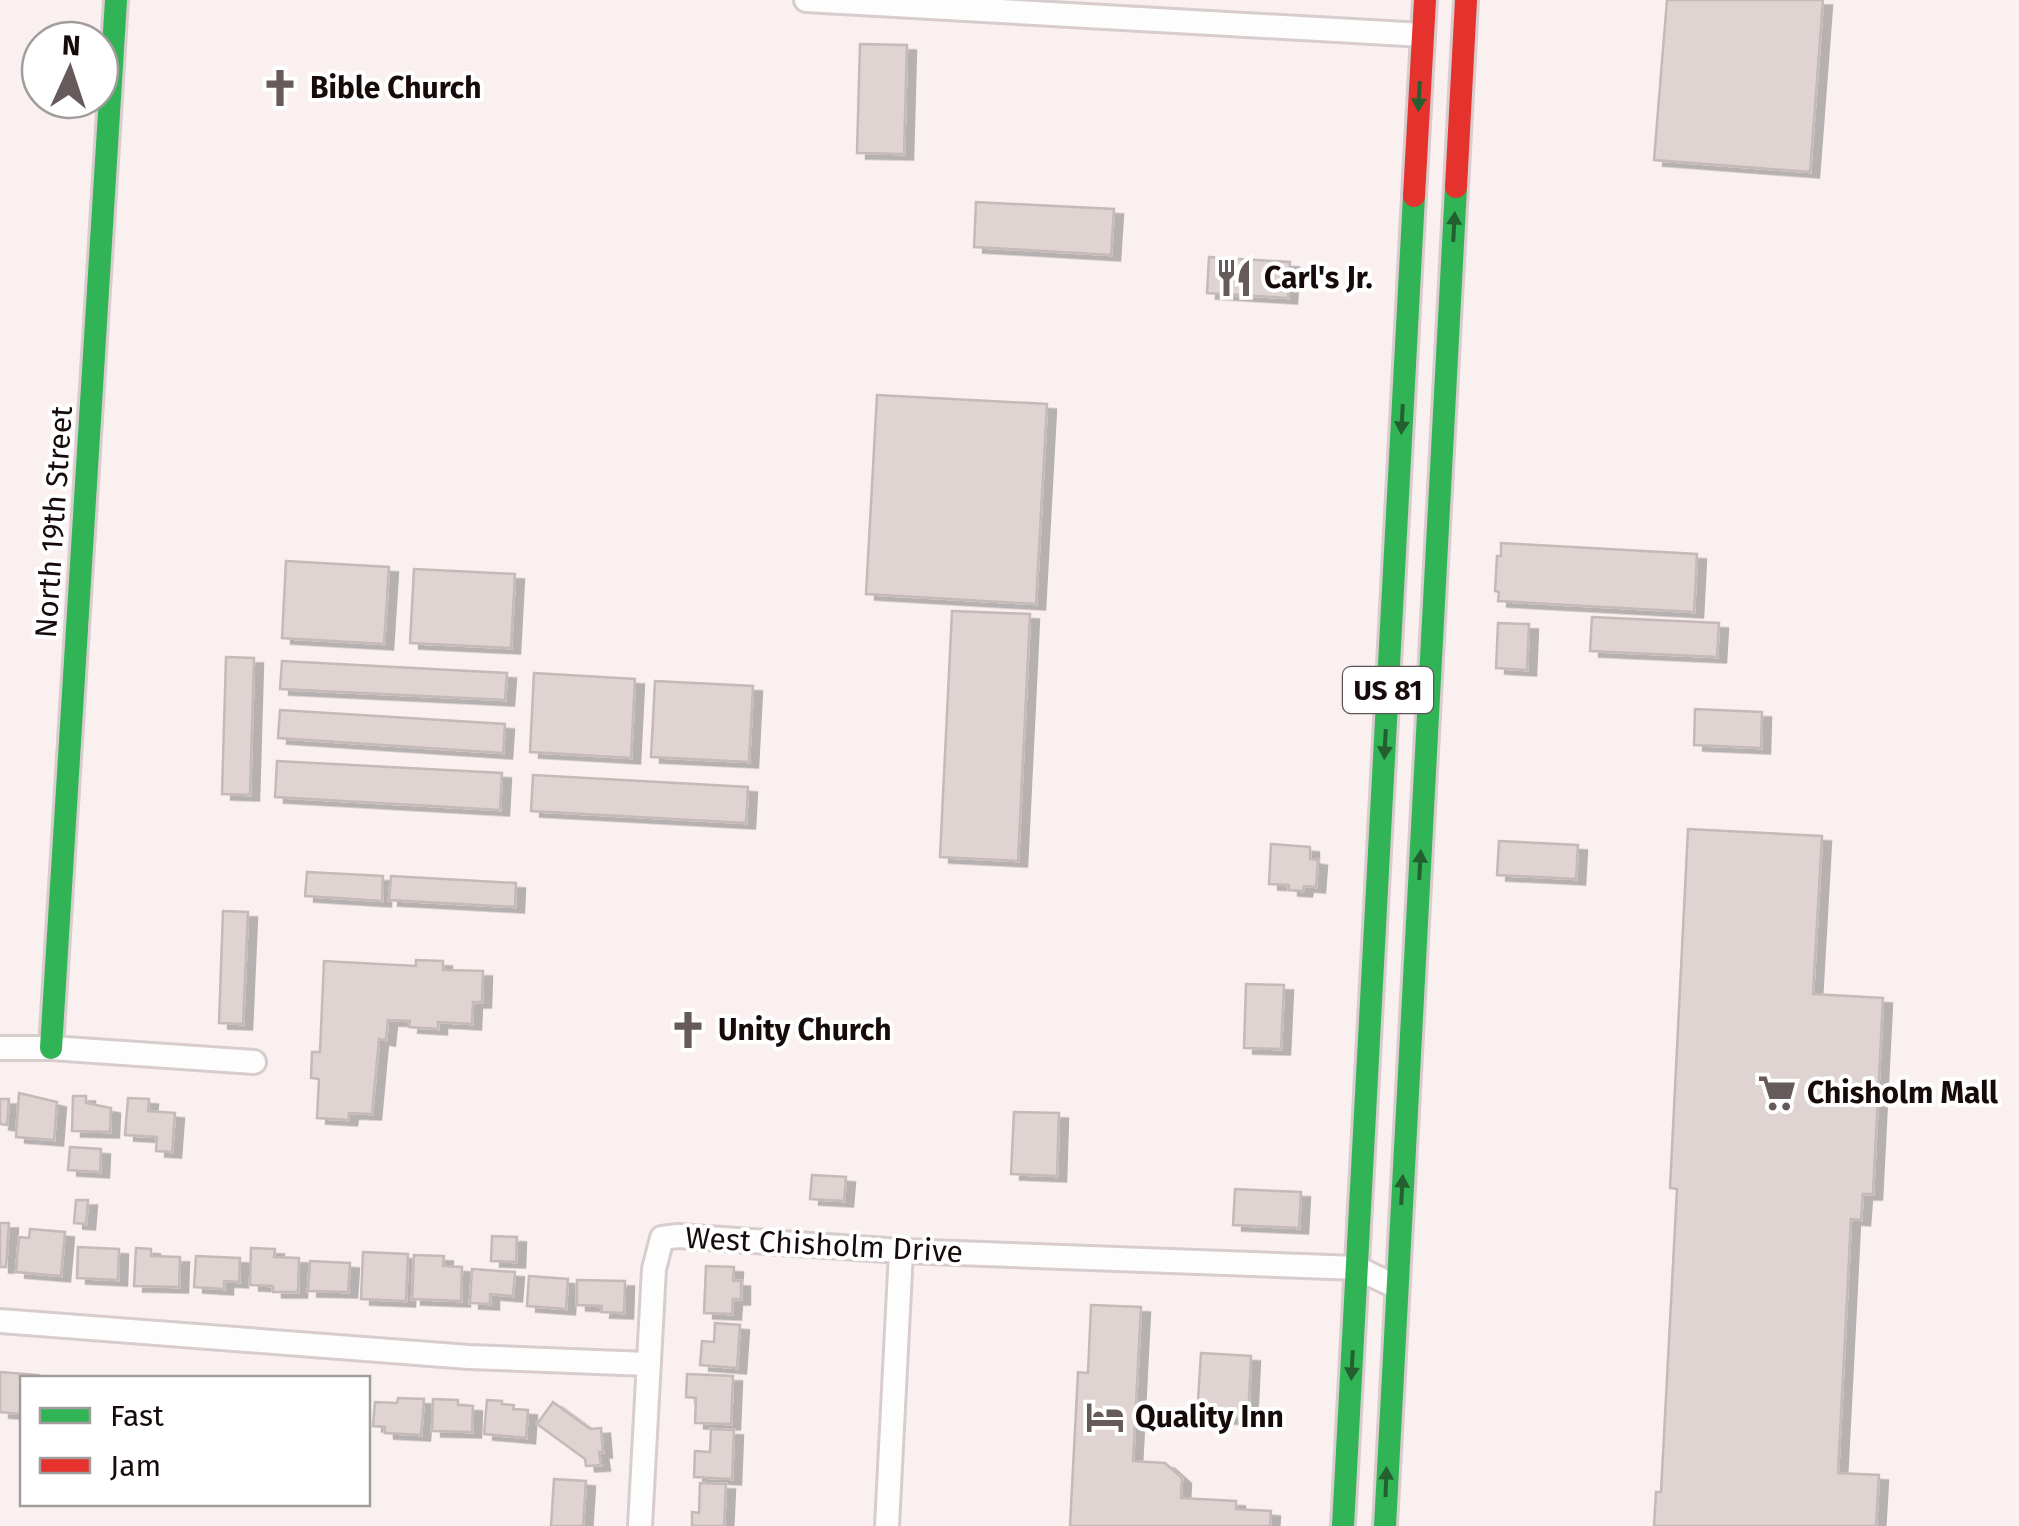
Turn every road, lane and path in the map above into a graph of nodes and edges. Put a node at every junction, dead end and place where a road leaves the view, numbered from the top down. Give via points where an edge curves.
1 (116, 0) edge
2 (806, 0) edge
3 (1424, 0) edge
4 (1466, 0) edge
5 (1423, 35) junction
6 (1408, 322) junction
7 (1449, 324) junction
8 (0, 1048) edge
9 (51, 1048) junction
10 (254, 1062) dead end
11 (901, 1250) junction
12 (1357, 1268) junction
13 (1397, 1287) junction
14 (0, 1321) edge
15 (647, 1364) junction
16 (640, 1526) edge
17 (887, 1526) edge
18 (1343, 1526) edge
19 (1385, 1526) edge

1 - 9 main road, North 19th Street
2 - 5 street
3 - 5 main road, US 81
7 -> 4 main road, US 81
5 -> 6 main road, US 81
6 - 7 main road
6 -> 12 main road, US 81
13 -> 7 main road, US 81
8 - 9 street
9 - 10 street
11 - 12 street, West Chisholm Drive
11 - 15 street, West Chisholm Drive via 662,1238
11 - 17 street
12 - 13 street, West Chisholm Drive
12 -> 18 main road, US 81
19 -> 13 main road, US 81
14 - 15 street
15 - 16 street

